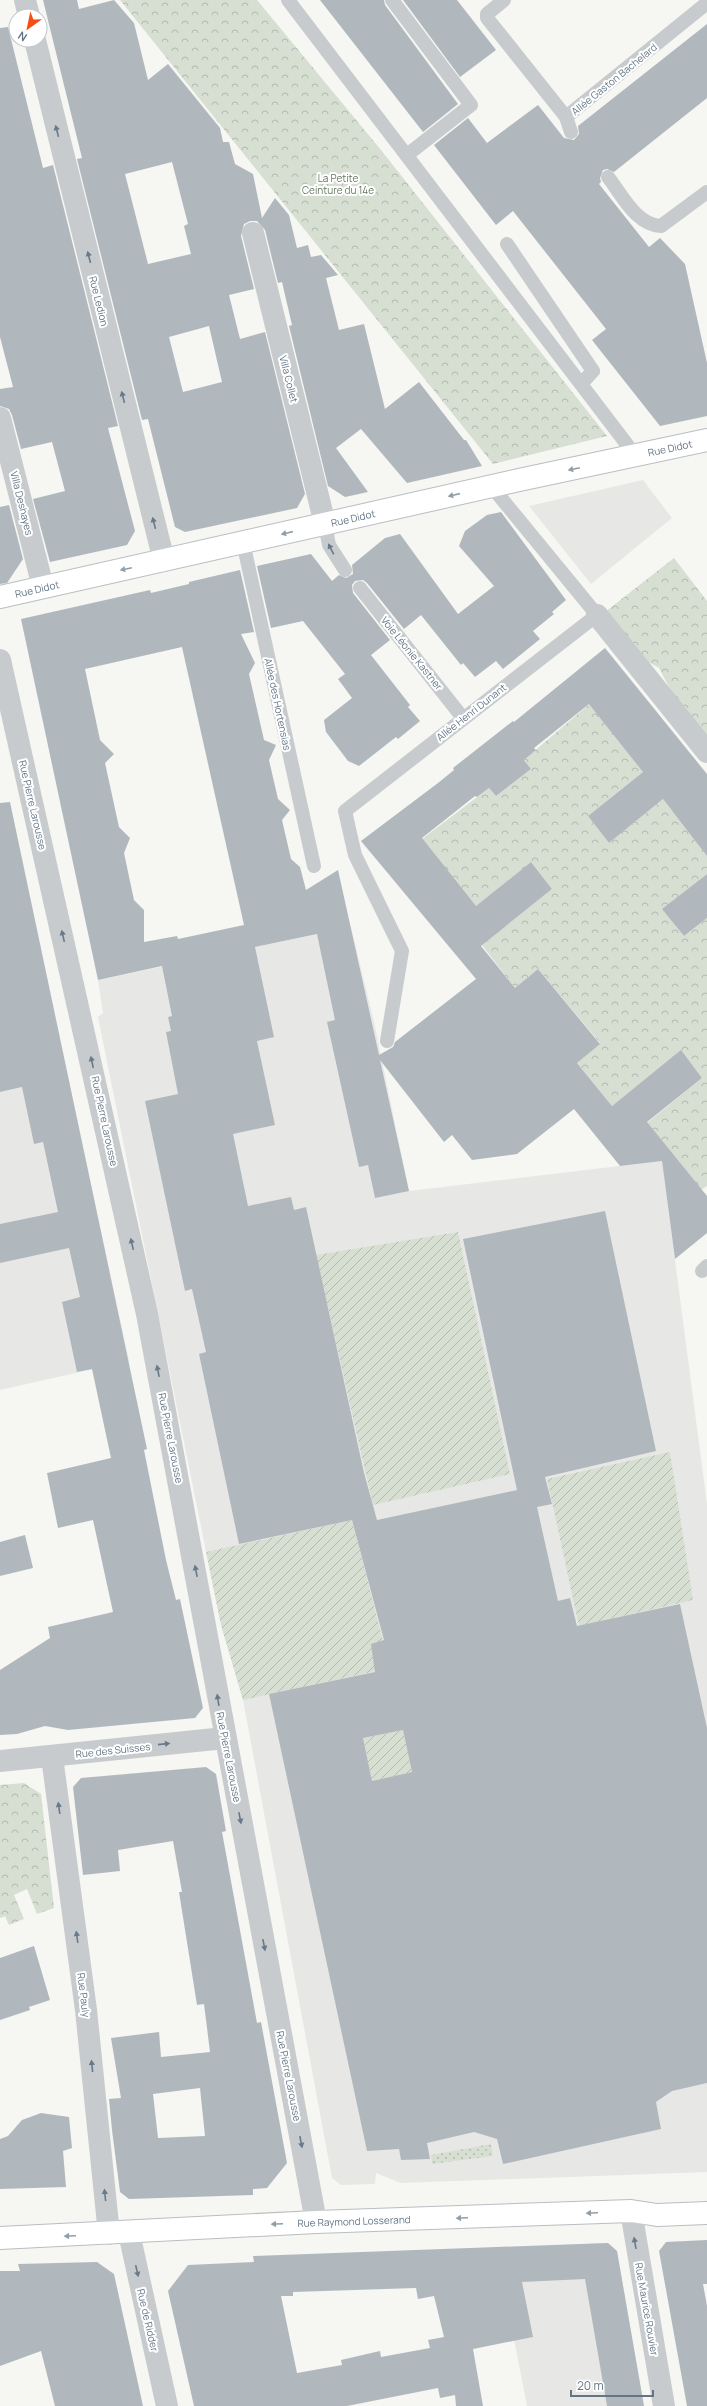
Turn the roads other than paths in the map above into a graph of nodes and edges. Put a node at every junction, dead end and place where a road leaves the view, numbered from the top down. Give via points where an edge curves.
1 (288, 0) edge
2 (392, 0) edge
3 (504, 0) edge
4 (707, 3) edge
5 (37, 48) edge
6 (566, 117) junction
7 (571, 132) dead end
8 (407, 155) junction
9 (608, 177) dead end
10 (707, 192) edge
11 (253, 233) dead end
12 (507, 244) dead end
13 (581, 384) junction
14 (0, 418) edge
15 (707, 440) edge
16 (635, 455) junction
17 (492, 486) junction
18 (325, 524) junction
19 (243, 542) junction
20 (164, 561) junction
21 (346, 570) dead end
22 (44, 587) junction
23 (360, 588) dead end
24 (0, 597) edge
25 (597, 615) junction
26 (0, 660) edge
27 (463, 718) junction
28 (707, 752) edge
29 (314, 866) dead end
30 (387, 1041) dead end
31 (225, 1738) junction
32 (52, 1757) junction
33 (0, 1761) edge
34 (631, 2211) junction
35 (707, 2213) edge
36 (316, 2222) junction
37 (119, 2234) junction
38 (0, 2238) edge
39 (167, 2406) edge
40 (664, 2406) edge

1 - 8 lane
2 - 8 lane via 471,105
3 - 6 lane, Allée Gaston Bachelard via 487,14 487,18
4 - 6 lane, Allée Gaston Bachelard
20 -> 5 street, Rue Ledion
6 - 7 lane
8 - 13 lane
9 - 10 lane via 641,220 654,226 661,226
11 - 18 street, Villa Collet
12 - 13 lane via 593,371
13 - 16 lane
14 - 22 street, Villa Deshayes
15 - 16 street, Rue Didot
16 -> 17 street, Rue Didot
17 -> 18 street, Rue Didot
17 - 25 lane
18 -> 19 street, Rue Didot
21 -> 18 lane via 328,545
19 - 20 street, Rue Didot
19 - 29 lane, Allée des Hortensias
20 -> 22 street, Rue Didot
22 - 24 street, Rue Didot
23 - 27 lane, Voie Léonie Kastner
25 - 27 lane, Allée Henri Dunant
25 - 28 street
31 -> 26 street, Rue Pierre Larousse via 206,1620 147,1314
27 - 30 lane, Allée Henri Dunant via 345,811 355,856 402,951
32 -> 31 street, Rue des Suisses
31 -> 36 street, Rue Pierre Larousse
32 - 33 street, Rue des Suisses
37 -> 32 street, Rue Pauly
34 - 35 street, Rue Raymond Losserand via 657,2215
34 -> 36 street, Rue Raymond Losserand
40 -> 34 street, Rue Maurice Rouvier
36 -> 37 street, Rue Raymond Losserand
37 -> 38 street, Rue Raymond Losserand
37 -> 39 street, Rue de Ridder

